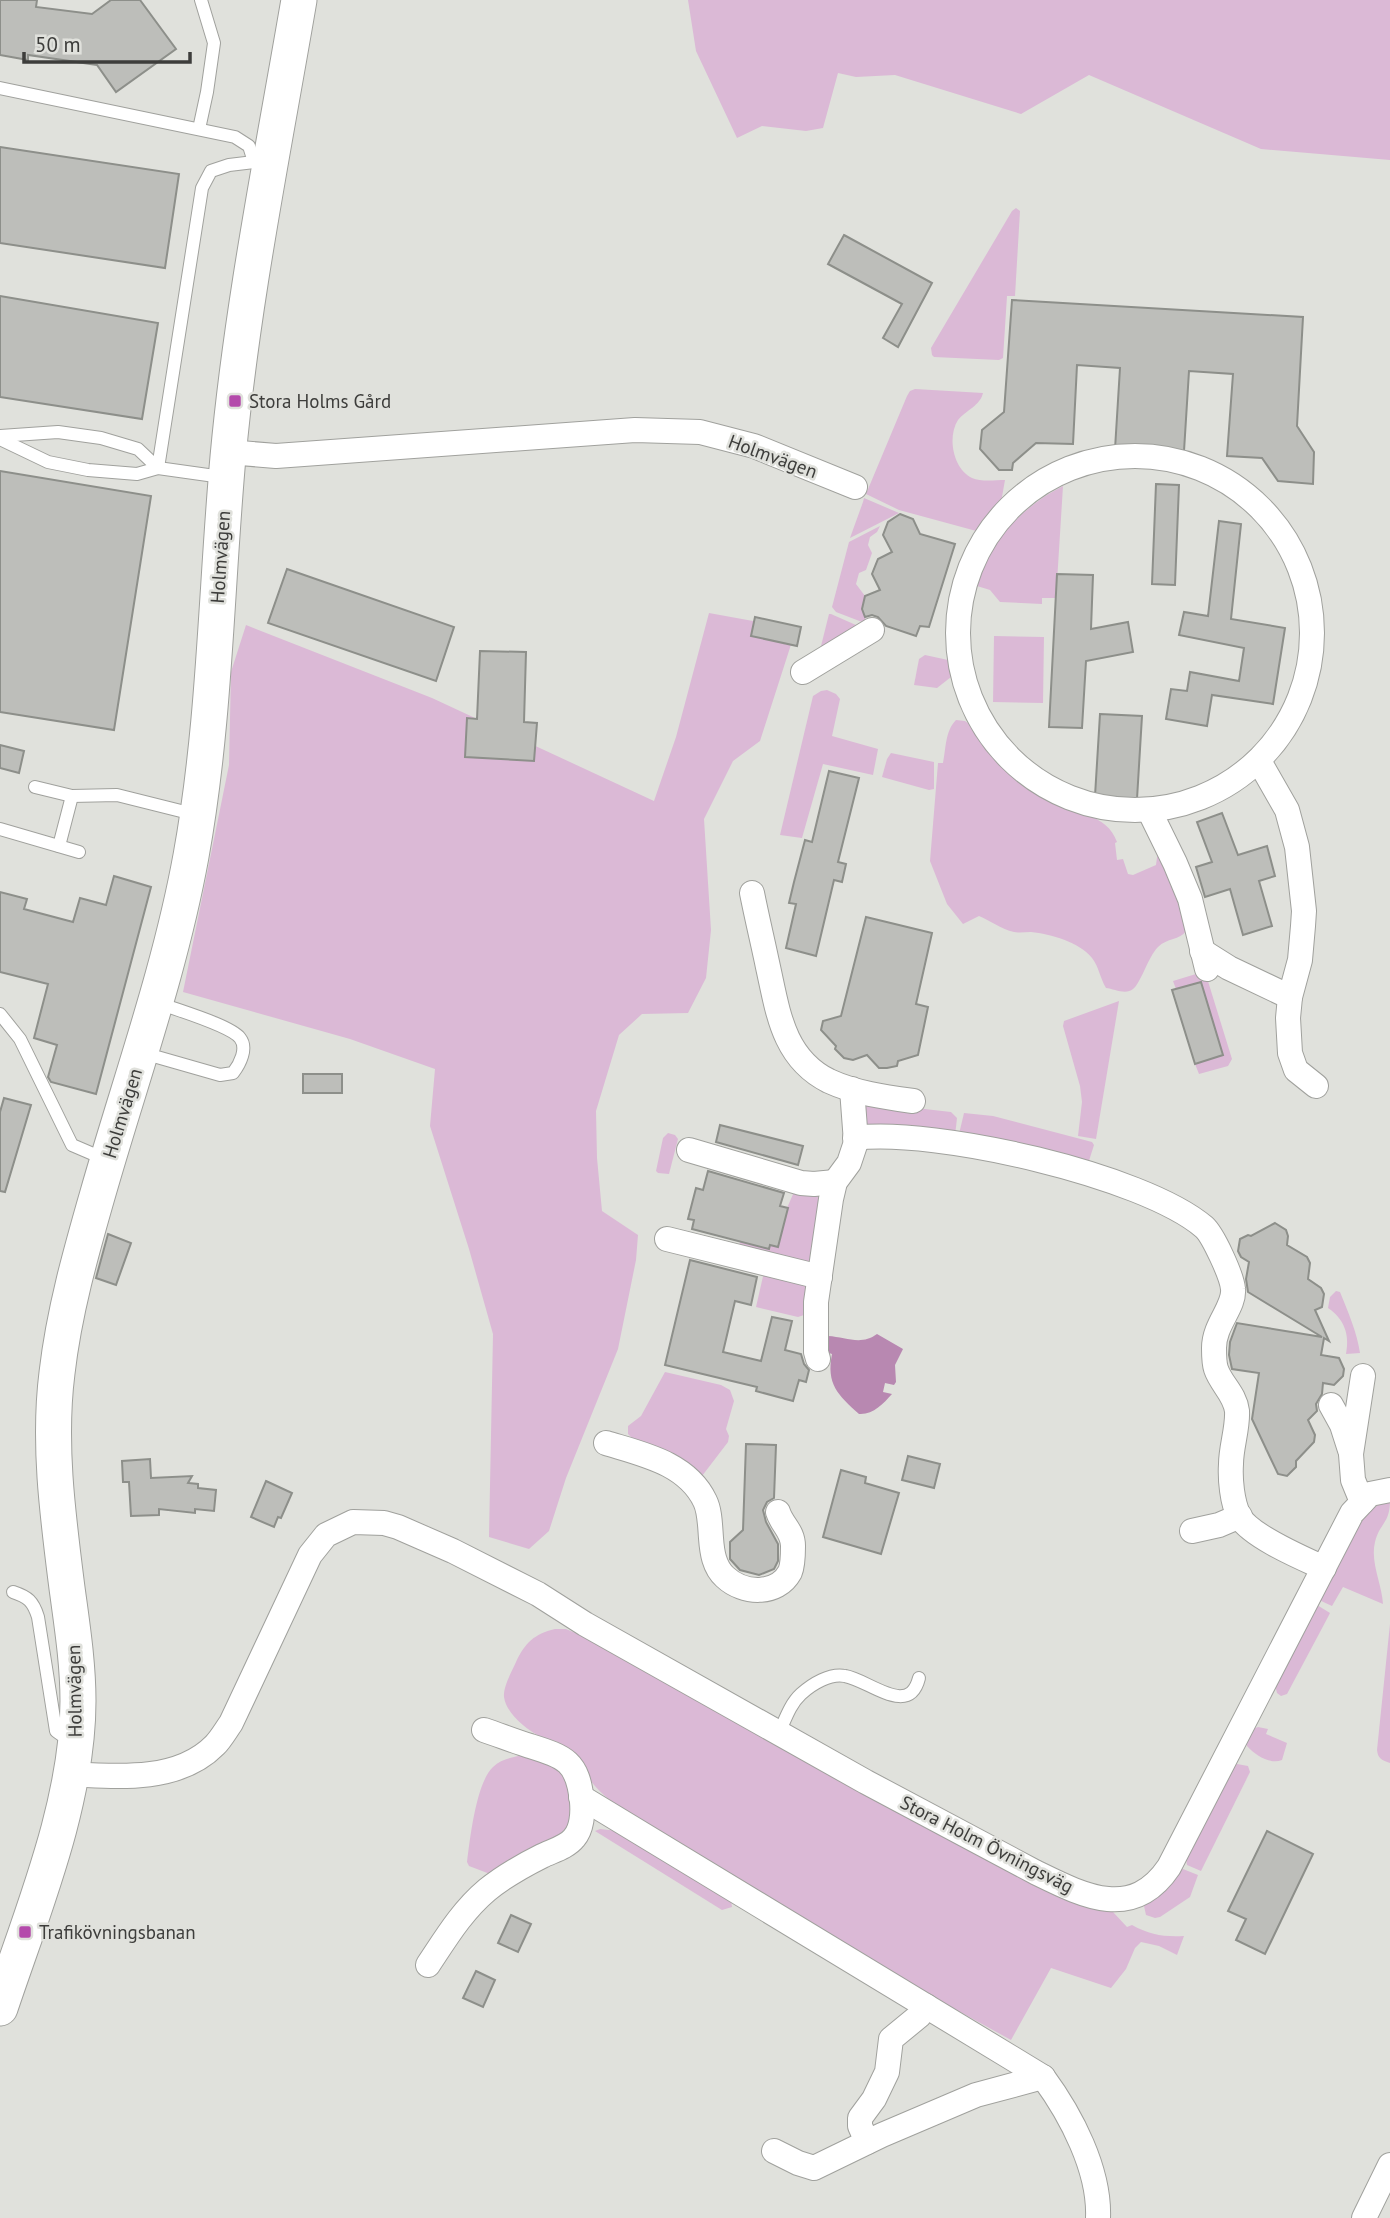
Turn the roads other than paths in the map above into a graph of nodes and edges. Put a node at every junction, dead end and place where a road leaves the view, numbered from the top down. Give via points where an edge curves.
1 (201, 0) edge
2 (299, 0) edge
3 (0, 88) edge
4 (199, 129) junction
5 (262, 163) junction
6 (0, 438) edge
7 (227, 465) junction
8 (158, 468) junction
9 (855, 487) dead end
10 (872, 630) dead end
11 (803, 672) dead end
12 (1259, 761) junction
13 (35, 787) dead end
14 (72, 796) junction
15 (1149, 810) junction
16 (197, 816) junction
17 (0, 830) edge
18 (59, 846) junction
19 (79, 852) dead end
20 (752, 893) dead end
21 (1290, 997) junction
22 (155, 1002) junction
23 (0, 1014) edge
24 (141, 1052) junction
25 (1316, 1086) dead end
26 (852, 1089) junction
27 (913, 1101) dead end
28 (855, 1138) junction
29 (689, 1150) dead end
30 (107, 1161) junction
31 (835, 1182) junction
32 (667, 1239) dead end
33 (820, 1277) junction
34 (818, 1359) dead end
35 (1363, 1376) dead end
36 (1331, 1405) dead end
37 (606, 1443) dead end
38 (1351, 1454) junction
39 (1390, 1490) edge
40 (1362, 1502) junction
41 (778, 1512) dead end
42 (1240, 1516) junction
43 (1192, 1531) dead end
44 (1324, 1568) junction
45 (12, 1592) dead end
46 (919, 1678) dead end
47 (484, 1730) dead end
48 (779, 1733) junction
49 (76, 1738) junction
50 (71, 1774) junction
51 (581, 1797) junction
52 (428, 1965) dead end
53 (3, 1989) edge
54 (926, 2006) junction
55 (1043, 2077) junction
56 (867, 2142) junction
57 (774, 2151) dead end
58 (1390, 2165) edge
59 (1098, 2218) edge
60 (1364, 2218) edge

1 - 4 lane via 214,43
2 - 5 street, Holmvägen
3 - 4 lane
4 - 5 lane via 234,137 249,146
5 - 7 street, Holmvägen
5 - 8 lane via 229,165 211,172 202,188
6 - 8 lane via 48,462 88,470 137,474
6 - 8 lane via 58,432 101,438 138,449
7 - 8 lane
7 - 9 street, Holmvägen via 276,456 635,430 700,432 754,446
7 - 16 street, Holmvägen via 211,700
10 - 11 street
12 - 15 street via 1201,798
12 - 15 street via 1297,705 1313,639 1306,585 1283,536 1247,495 1200,468 1147,456 1106,458 1067,469 1043,482 1001,517 974,559 958,622 964,680 979,716 1002,750 1043,785 1094,806
12 - 21 street via 1287,810 1297,847 1304,911 1300,960
13 - 14 lane
14 - 16 lane via 117,795
14 - 18 lane
15 - 21 street via 1185,887 1205,960
16 - 22 street, Holmvägen via 184,892
17 - 18 lane
18 - 19 lane
20 - 26 street via 783,1032 808,1066
21 - 25 street via 1290,1052 1296,1070
22 - 24 street, Holmvägen
22 - 24 lane via 230,1030 241,1039 244,1049 233,1073 220,1075
23 - 30 lane via 20,1039 72,1145
24 - 30 street, Holmvägen
26 - 27 street
26 - 28 street
28 - 31 street via 849,1163
28 - 42 street via 886,1135 957,1143 1089,1174 1172,1206 1206,1229 1233,1288 1231,1304 1215,1333 1214,1349 1216,1368 1237,1412 1231,1465
29 - 31 street via 801,1183
30 - 49 street, Holmvägen via 78,1262 56,1379 54,1462 78,1680
31 - 33 street
32 - 33 street
33 - 34 street via 815,1323
35 - 38 street
36 - 38 street
37 - 41 street via 669,1465 698,1489 706,1502 716,1567 744,1588 771,1589 792,1569 792,1535
38 - 40 street via 1353,1480
39 - 40 street via 1370,1494
40 - 44 street, Stora Holm Övningsväg
42 - 43 street
42 - 44 street via 1275,1544
44 - 48 street, Stora Holm Övningsväg via 1169,1867 1146,1892 1127,1898 1100,1899 1061,1885
45 - 49 lane via 27,1597 38,1617 56,1731
46 - 48 lane via 917,1687 905,1697 845,1676 825,1678 799,1696
47 - 51 street via 564,1759
48 - 50 street, Stora Holm Övningsväg via 538,1594 453,1551 391,1525 367,1521 353,1522 326,1535 310,1555 231,1723 216,1744 198,1759 149,1775
49 - 50 street, Holmvägen
50 - 53 street, Holmvägen via 42,1880
51 - 52 street via 580,1826 574,1839 489,1889 456,1923
51 - 54 street
54 - 55 street
54 - 56 street via 891,2039 887,2071 860,2118
55 - 56 street via 976,2095
55 - 59 street via 1061,2101 1093,2169
56 - 57 street via 814,2168
58 - 60 street

